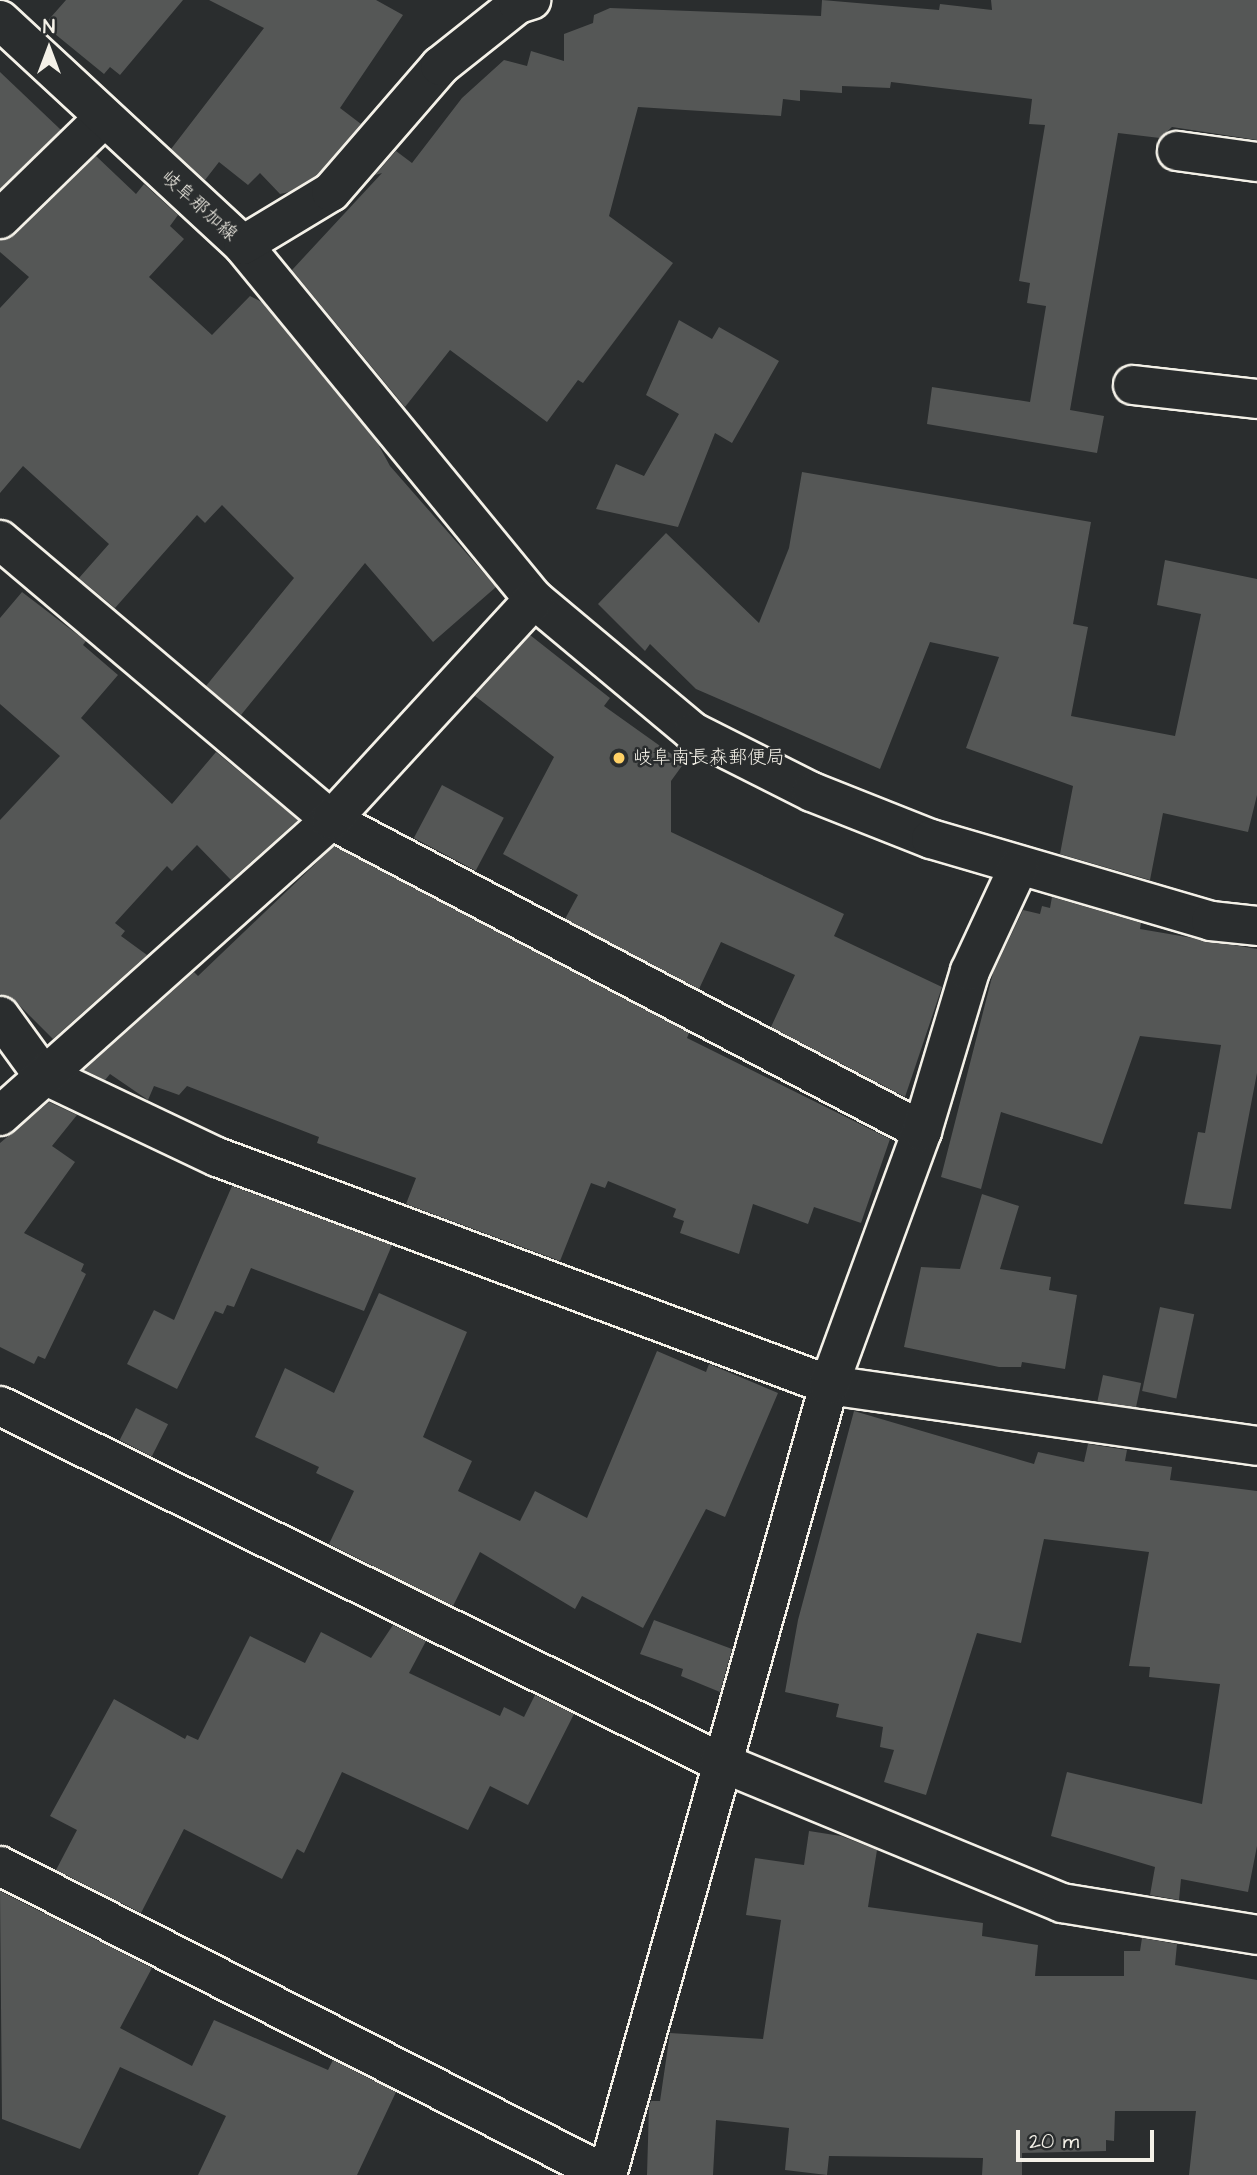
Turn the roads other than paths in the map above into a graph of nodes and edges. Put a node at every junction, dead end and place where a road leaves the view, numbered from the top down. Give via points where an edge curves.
1 (531, 0) edge
2 (0, 20) edge
3 (104, 118) junction
4 (1177, 151) dead end
5 (1257, 162) edge
6 (0, 219) edge
7 (243, 245) junction
8 (1133, 385) dead end
9 (1257, 400) edge
10 (0, 540) edge
11 (534, 599) junction
12 (331, 820) junction
13 (1019, 866) junction
14 (1257, 926) edge
15 (0, 1016) edge
16 (42, 1074) junction
17 (0, 1116) edge
18 (922, 1131) junction
19 (829, 1385) junction
20 (0, 1406) edge
21 (1257, 1446) edge
22 (720, 1762) junction
23 (0, 1866) edge
24 (1257, 1935) edge
25 (607, 2175) edge

1 - 7 street, 岐阜那加線 via 518,4 440,66 331,192
2 - 3 street, 岐阜那加線
3 - 6 street
3 - 7 street, 岐阜那加線
4 - 5 street
7 - 11 street
8 - 9 street
10 - 12 street
11 - 12 street
11 - 13 street via 693,732 824,796 931,839
12 - 16 street
12 - 18 street
13 - 14 street via 1211,921
13 - 18 street via 970,971
15 - 16 street
16 - 17 street
16 - 19 street via 217,1157
18 - 19 street
19 - 21 street
19 - 22 street
20 - 22 street
22 - 24 street via 1062,1903
22 - 25 street
23 - 25 street

